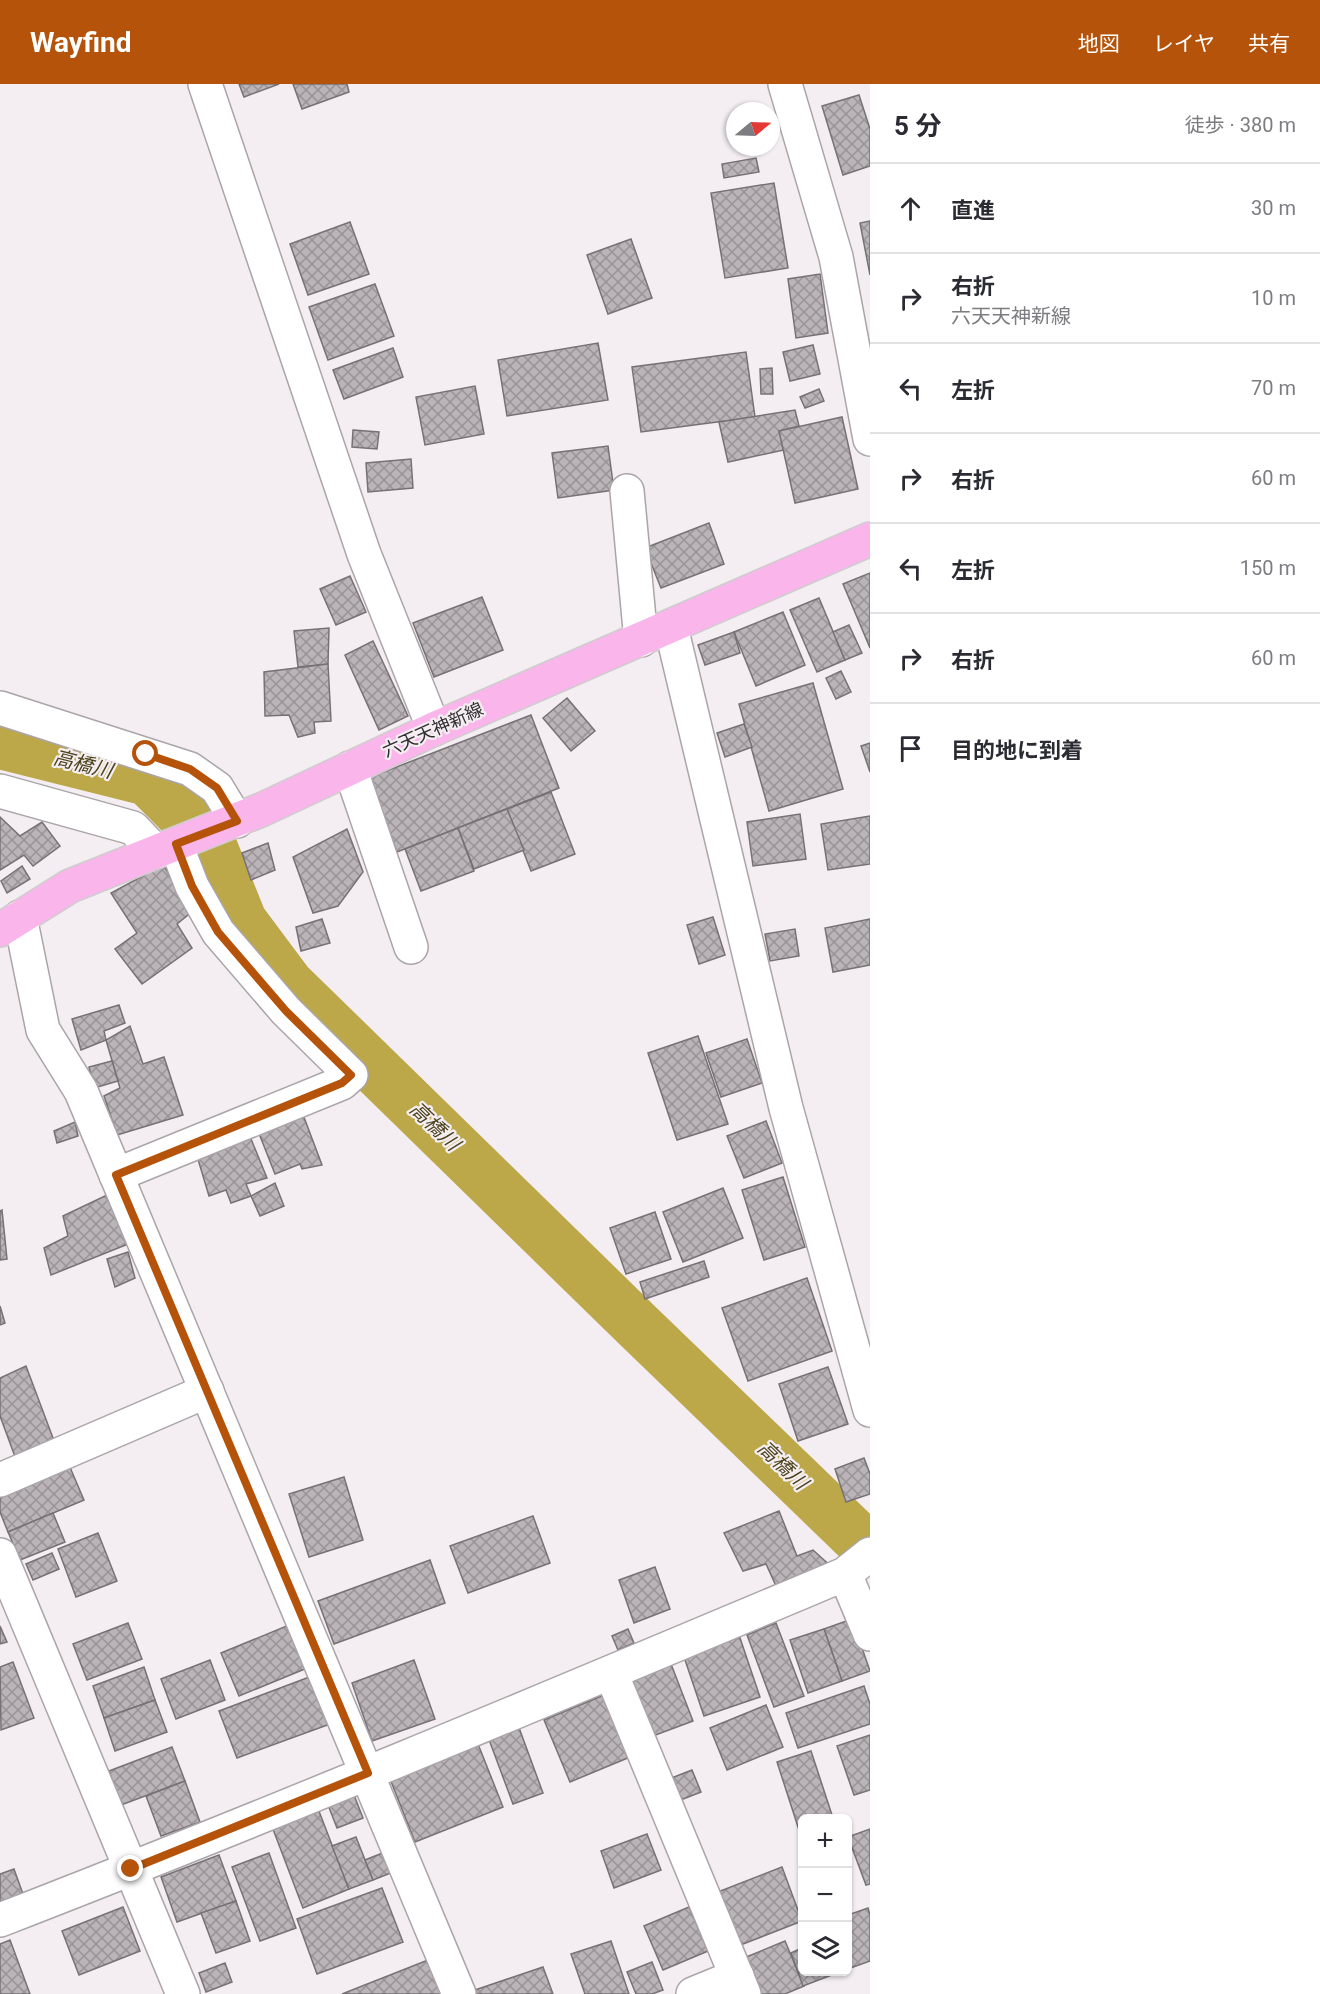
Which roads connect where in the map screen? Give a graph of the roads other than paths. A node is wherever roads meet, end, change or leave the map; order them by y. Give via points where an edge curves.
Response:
1 (205, 84) edge
2 (785, 84) edge
3 (870, 439) edge
4 (627, 491) dead end
5 (870, 539) edge
6 (671, 627) junction
7 (640, 640) junction
8 (0, 708) edge
9 (434, 729) junction
10 (350, 768) junction
11 (0, 791) edge
12 (230, 824) junction
13 (166, 848) junction
14 (10, 923) edge
15 (411, 947) dead end
16 (116, 1175) junction
17 (207, 1391) junction
18 (870, 1410) edge
19 (0, 1480) edge
20 (870, 1554) edge
21 (0, 1555) edge
22 (845, 1574) junction
23 (870, 1634) edge
24 (611, 1672) junction
25 (368, 1773) junction
26 (131, 1869) junction
27 (0, 1920) edge
28 (741, 1985) edge
29 (183, 1994) edge
30 (459, 1994) edge
31 (693, 1994) edge

1 - 9 street via 364,554
2 - 3 street via 836,257
4 - 7 street
5 - 6 main road, 六天天神新線
6 - 7 main road, 六天天神新線
6 - 18 street via 786,1108
7 - 9 main road, 六天天神新線
8 - 12 street via 190,769 217,788
9 - 10 main road, 六天天神新線
10 - 12 main road, 六天天神新線
10 - 15 street
11 - 13 street via 133,828
12 - 13 main road, 六天天神新線
13 - 14 main road, 六天天神新線 via 70,886
13 - 16 street via 218,932 286,1011 351,1075 342,1083
14 - 16 street via 43,1030 81,1091
16 - 17 street
17 - 19 street
17 - 25 street
20 - 22 street
21 - 26 street
22 - 23 street
22 - 24 street
24 - 25 street
24 - 28 street
25 - 26 street
25 - 30 street
26 - 27 street
26 - 29 street
28 - 31 street

